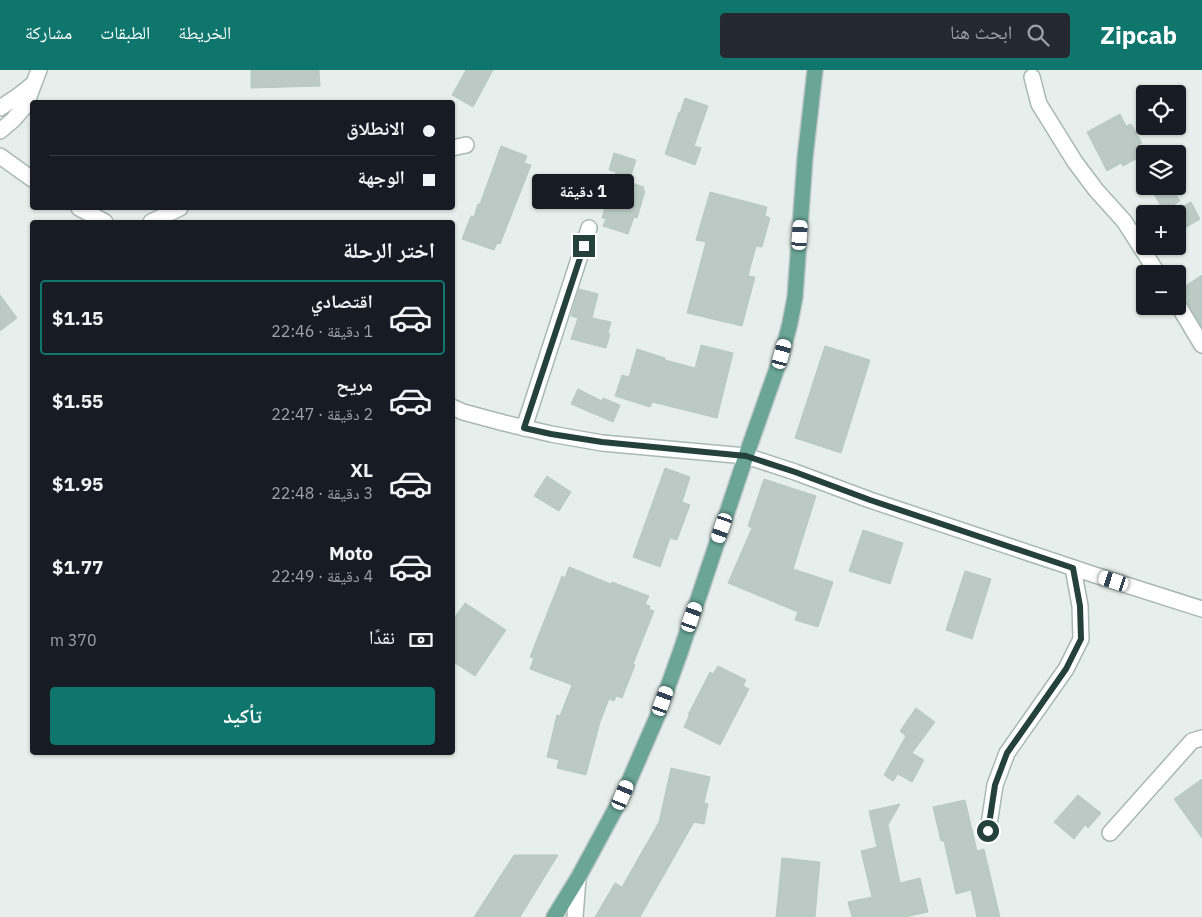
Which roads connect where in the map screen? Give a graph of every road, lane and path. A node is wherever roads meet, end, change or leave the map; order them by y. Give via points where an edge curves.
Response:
1 (815, 70) edge
2 (37, 76) edge
3 (1032, 77) dead end
4 (0, 108) edge
5 (0, 130) edge
6 (0, 156) edge
7 (30, 178) edge
8 (83, 210) edge
9 (176, 210) edge
10 (101, 220) edge
11 (155, 220) edge
12 (589, 228) dead end
13 (1152, 265) edge
14 (1184, 315) edge
15 (1202, 345) edge
16 (455, 408) edge
17 (524, 428) junction
18 (746, 456) junction
19 (1073, 568) junction
20 (1202, 609) edge
21 (1202, 738) edge
22 (988, 831) dead end
23 (1110, 833) dead end
24 (578, 878) junction
25 (554, 917) edge
26 (575, 917) edge

1 - 18 main road via 795,298 782,354
2 - 4 street via 18,96
2 - 5 street via 26,105
3 - 13 street via 1038,104 1075,162 1124,221
6 - 7 street
8 - 10 street
9 - 11 street
12 - 17 street
14 - 15 street
16 - 17 street
17 - 18 street via 602,442
18 - 19 street
18 - 24 main road via 657,717 623,795
19 - 20 street
19 - 22 street via 1080,606 1081,639 1066,669 1007,753 995,785
21 - 23 street via 1192,741
24 - 25 main road
24 - 26 street

